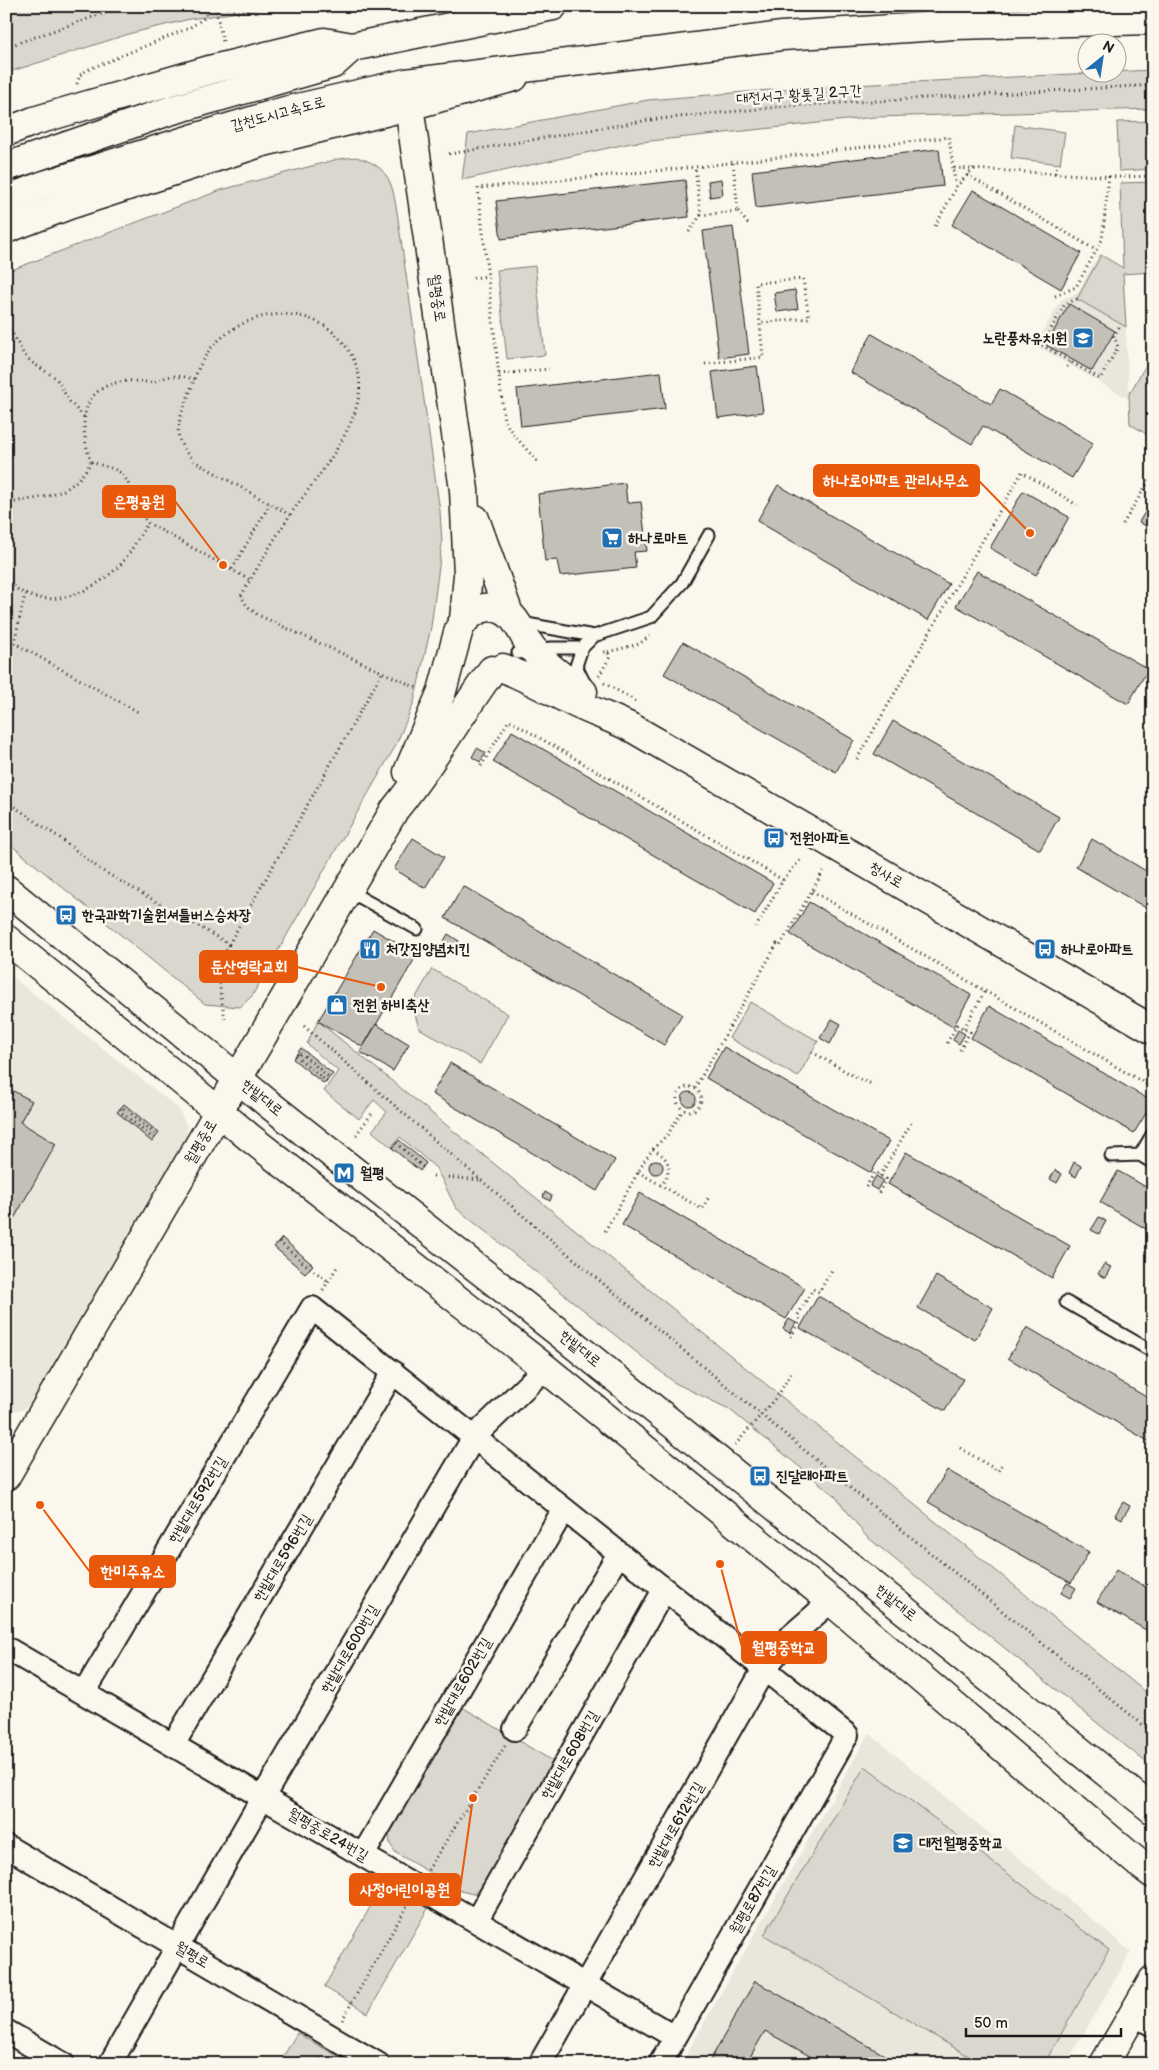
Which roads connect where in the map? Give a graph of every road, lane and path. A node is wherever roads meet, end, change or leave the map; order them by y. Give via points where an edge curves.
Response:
1 (12, 6) edge
2 (125, 6) edge
3 (210, 6) edge
4 (215, 6) edge
5 (224, 6) edge
6 (270, 6) edge
7 (553, 6) edge
8 (6, 8) edge
9 (1153, 20) edge
10 (223, 44) dead end
11 (6, 47) edge
12 (352, 47) junction
13 (558, 63) junction
14 (1153, 85) edge
15 (75, 88) dead end
16 (410, 106) junction
17 (6, 132) edge
18 (449, 154) dead end
19 (733, 162) junction
20 (1056, 164) dead end
21 (6, 167) edge
22 (695, 167) junction
23 (953, 168) junction
24 (974, 168) junction
25 (1055, 173) junction
26 (967, 175) junction
27 (1109, 176) junction
28 (1153, 176) edge
29 (956, 188) junction
30 (6, 200) edge
31 (738, 211) junction
32 (700, 215) junction
33 (748, 224) dead end
34 (935, 226) dead end
35 (6, 230) edge
36 (689, 232) dead end
37 (1096, 250) junction
38 (488, 276) junction
39 (473, 278) dead end
40 (1054, 296) dead end
41 (1077, 299) dead end
42 (6, 321) edge
43 (760, 323) junction
44 (1121, 324) dead end
45 (1071, 360) junction
46 (705, 364) dead end
47 (1067, 367) dead end
48 (549, 369) dead end
49 (499, 374) junction
50 (195, 379) junction
51 (84, 418) junction
52 (537, 461) dead end
53 (91, 462) junction
54 (1153, 474) edge
55 (464, 490) junction
56 (270, 504) junction
57 (1077, 505) dead end
58 (6, 507) edge
59 (290, 515) junction
60 (148, 523) junction
61 (1123, 524) dead end
62 (710, 535) dead end
63 (232, 570) junction
64 (6, 579) edge
65 (250, 580) junction
66 (25, 595) junction
67 (460, 630) junction
68 (653, 633) dead end
69 (594, 636) junction
70 (14, 643) junction
71 (513, 644) junction
72 (582, 648) junction
73 (602, 652) dead end
74 (608, 652) junction
75 (6, 656) edge
76 (383, 671) junction
77 (423, 691) dead end
78 (592, 698) junction
79 (628, 711) junction
80 (140, 714) dead end
81 (857, 759) dead end
82 (482, 766) dead end
83 (6, 801) edge
84 (395, 808) junction
85 (802, 858) dead end
86 (824, 870) dead end
87 (783, 880) junction
88 (6, 889) edge
89 (347, 890) junction
90 (812, 891) junction
91 (756, 926) dead end
92 (417, 929) dead end
93 (6, 939) edge
94 (229, 944) junction
95 (1153, 961) edge
96 (1153, 977) edge
97 (985, 991) junction
98 (225, 1019) dead end
99 (304, 1026) dead end
100 (964, 1028) junction
101 (1153, 1030) edge
102 (947, 1043) dead end
103 (960, 1050) dead end
104 (812, 1052) dead end
105 (330, 1078) dead end
106 (238, 1079) junction
107 (327, 1082) dead end
108 (872, 1084) dead end
109 (695, 1088) junction
110 (1153, 1088) edge
111 (682, 1110) junction
112 (218, 1112) junction
113 (373, 1112) dead end
114 (913, 1120) dead end
115 (1153, 1133) edge
116 (356, 1135) dead end
117 (156, 1138) joint
118 (396, 1143) dead end
119 (653, 1149) junction
120 (1140, 1155) junction
121 (1111, 1156) dead end
122 (1153, 1163) edge
123 (423, 1167) dead end
124 (638, 1172) junction
125 (433, 1176) dead end
126 (880, 1176) junction
127 (482, 1180) junction
128 (661, 1186) junction
129 (866, 1187) dead end
130 (878, 1194) dead end
131 (709, 1197) dead end
132 (605, 1230) dead end
133 (279, 1242) dead end
134 (336, 1267) dead end
135 (833, 1268) dead end
136 (328, 1281) junction
137 (1066, 1302) dead end
138 (312, 1308) junction
139 (791, 1337) dead end
140 (1153, 1352) edge
141 (545, 1368) junction
142 (393, 1372) junction
143 (791, 1373) dead end
144 (762, 1414) junction
145 (474, 1437) junction
146 (14, 1446) edge
147 (734, 1446) dead end
148 (960, 1448) dead end
149 (1003, 1462) dead end
150 (6, 1476) edge
151 (564, 1509) junction
152 (619, 1553) junction
153 (664, 1590) junction
154 (831, 1601) junction
155 (6, 1648) edge
156 (764, 1669) junction
157 (84, 1693) junction
158 (515, 1729) dead end
159 (1153, 1733) edge
160 (172, 1745) junction
161 (263, 1797) junction
162 (1153, 1810) edge
163 (6, 1846) edge
164 (363, 1855) junction
165 (1153, 1874) edge
166 (476, 1921) junction
167 (177, 1946) junction
168 (1153, 1980) edge
169 (585, 1984) junction
170 (1143, 2019) edge
171 (7, 2032) edge
172 (676, 2037) junction
173 (63, 2064) edge
174 (110, 2064) edge
175 (378, 2064) edge
176 (540, 2064) edge
177 (660, 2064) edge
178 (1104, 2064) edge

1 - 8 path
2 - 11 path
3 - 15 path via 203,19 189,28 87,70 80,75
4 - 10 path
5 - 6 path via 238,12
7 - 12 main road
9 - 13 main road via 955,25 782,36
12 - 17 main road via 324,42 213,69
12 - 21 main road via 333,64 169,111
13 - 16 main road
13 - 30 main road, 갑천도시고속도로 via 406,83 285,111 44,185
14 - 18 path, 대전서구 황톳길 2구간 via 788,106 649,120
16 - 35 main road via 260,144 69,205
16 - 55 main road, 월평중로
19 - 22 path
19 - 23 path via 949,137
19 - 31 path
20 - 25 path
22 - 32 path
22 - 38 path via 478,188
23 - 24 path
23 - 29 path
24 - 25 path
24 - 26 path
25 - 27 path
26 - 29 path
26 - 37 path
27 - 28 path
27 - 37 path via 1102,240
29 - 34 path
31 - 32 path
31 - 33 path
32 - 36 path
37 - 40 path via 1076,286
38 - 39 path
38 - 49 path
41 - 45 path via 1065,304 1042,345
42 - 51 path via 31,362 56,378 69,401
43 - 43 path via 809,318 803,279 756,283
43 - 46 path via 763,357
44 - 45 path via 1114,336 1118,347 1100,379
45 - 47 path
48 - 49 path
49 - 52 path via 504,420
50 - 51 path via 175,376 156,382 126,381 111,385 88,402
50 - 56 path via 179,422 178,436 183,450 194,461
50 - 59 path via 212,347 228,332 260,317 284,313 304,316 321,322 345,345 356,365 359,404 322,472
51 - 53 path via 83,434
53 - 58 path via 75,482 57,495 20,500
53 - 60 path via 122,474 128,483 131,501
54 - 61 path
55 - 67 main road via 468,574
55 - 71 main road
56 - 59 path
56 - 63 path
57 - 81 path via 1022,472
59 - 65 path
60 - 63 path
60 - 66 path via 121,564 86,592 60,598
62 - 69 lane via 682,583 651,617
63 - 65 path
64 - 66 path
65 - 76 path via 241,596 258,615
66 - 70 path
67 - 71 main road via 471,613 480,608 500,609
67 - 71 main road via 459,649 464,658 482,670
67 - 84 main road via 442,691
68 - 74 path via 639,644
69 - 71 lane
69 - 72 lane
70 - 75 path
70 - 80 path
71 - 72 lane
71 - 78 main road
71 - 79 main road via 520,674 575,703
71 - 84 main road via 464,710 421,777
72 - 78 lane via 576,666
73 - 74 path
74 - 79 path via 610,657 598,679
76 - 77 path
76 - 94 path
78 - 79 main road
79 - 101 main road, 청사로
82 - 87 path via 509,720
83 - 94 path via 101,870
84 - 89 main road, 월평중로
85 - 87 path
86 - 90 path
87 - 91 path
88 - 106 main road, 한밭대로
89 - 92 lane
89 - 106 main road, 월평중로
90 - 97 path
90 - 109 path via 780,946 777,944
93 - 112 main road
94 - 98 path via 218,981
95 - 96 path via 1146,973
97 - 100 path
97 - 110 path
99 - 127 path
100 - 102 path via 957,1025
100 - 103 path via 970,1032
104 - 108 path
105 - 107 path via 297,1053
106 - 112 main road, 월평중로
106 - 162 main road, 한밭대로 via 570,1341
109 - 111 path via 688,1086 678,1093 676,1099
109 - 111 path via 701,1099 700,1105 689,1112
111 - 119 path via 668,1134
112 - 141 main road
112 - 146 main road, 월평중로
113 - 116 path
114 - 126 path
115 - 120 lane
117 - 117 path via 122,1113 120,1108 126,1109
118 - 123 path
119 - 124 path
119 - 128 path via 665,1157 669,1166 668,1176
120 - 121 lane
120 - 122 lane
124 - 128 path
124 - 132 path
125 - 127 path
126 - 129 path via 875,1172
126 - 130 path via 886,1179
127 - 144 path
128 - 131 path via 702,1209
133 - 136 path
134 - 136 path
135 - 139 path via 819,1292 813,1289 798,1315 800,1321
136 - 138 path
137 - 140 lane
138 - 142 street
138 - 157 street, 한밭대로592번길
141 - 145 street, 한밭대로600번길
141 - 154 main road
142 - 145 street
142 - 160 street, 한밭대로596번길
143 - 144 path
144 - 147 path
144 - 159 path
145 - 151 street
145 - 161 street, 한밭대로600번길
146 - 150 main road, 월평중로
148 - 149 path via 998,1471
151 - 152 street
151 - 164 street, 한밭대로602번길
152 - 153 street
152 - 158 street
153 - 156 street
153 - 166 street, 한밭대로608번길
154 - 156 street, 한밭대로612번길 via 792,1635
154 - 165 main road
155 - 157 street, 월평중로24번길
156 - 169 street, 한밭대로612번길
156 - 172 street, 월평로87번길 via 847,1736
157 - 160 street, 월평중로24번길
160 - 161 street, 월평중로24번길
161 - 164 street, 월평중로24번길
161 - 167 street, 한밭대로600번길
163 - 167 street, 월평로
164 - 166 street, 월평중로24번길
166 - 169 street, 월평중로24번길
167 - 174 street, 한밭대로600번길
167 - 175 street, 월평로
168 - 170 main road
169 - 172 street, 월평중로24번길
169 - 176 street, 한밭대로612번길
170 - 178 main road
171 - 173 street
172 - 177 street, 월평로87번길

